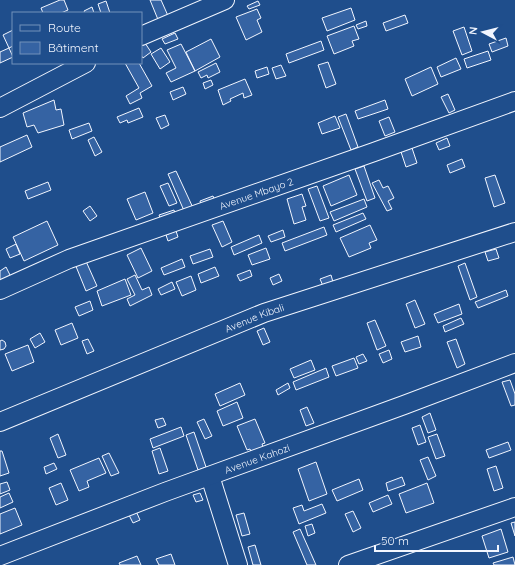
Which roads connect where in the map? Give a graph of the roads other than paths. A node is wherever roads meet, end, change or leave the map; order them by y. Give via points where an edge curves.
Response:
1 (225, 0) edge
2 (142, 36) edge
3 (84, 64) edge
4 (515, 101) edge
5 (0, 108) edge
6 (515, 232) edge
7 (0, 290) edge
8 (515, 363) edge
9 (0, 422) edge
10 (210, 476) junction
11 (515, 506) edge
12 (0, 556) edge
13 (238, 565) edge
14 (348, 565) edge

1 - 2 street
3 - 5 street
4 - 7 street, Avenue Mbayo 2 via 69,259
6 - 9 street, Avenue Kibali via 264,313
8 - 10 street, Avenue Kahozi
10 - 12 street, Avenue Kahozi
10 - 13 street
11 - 14 street

